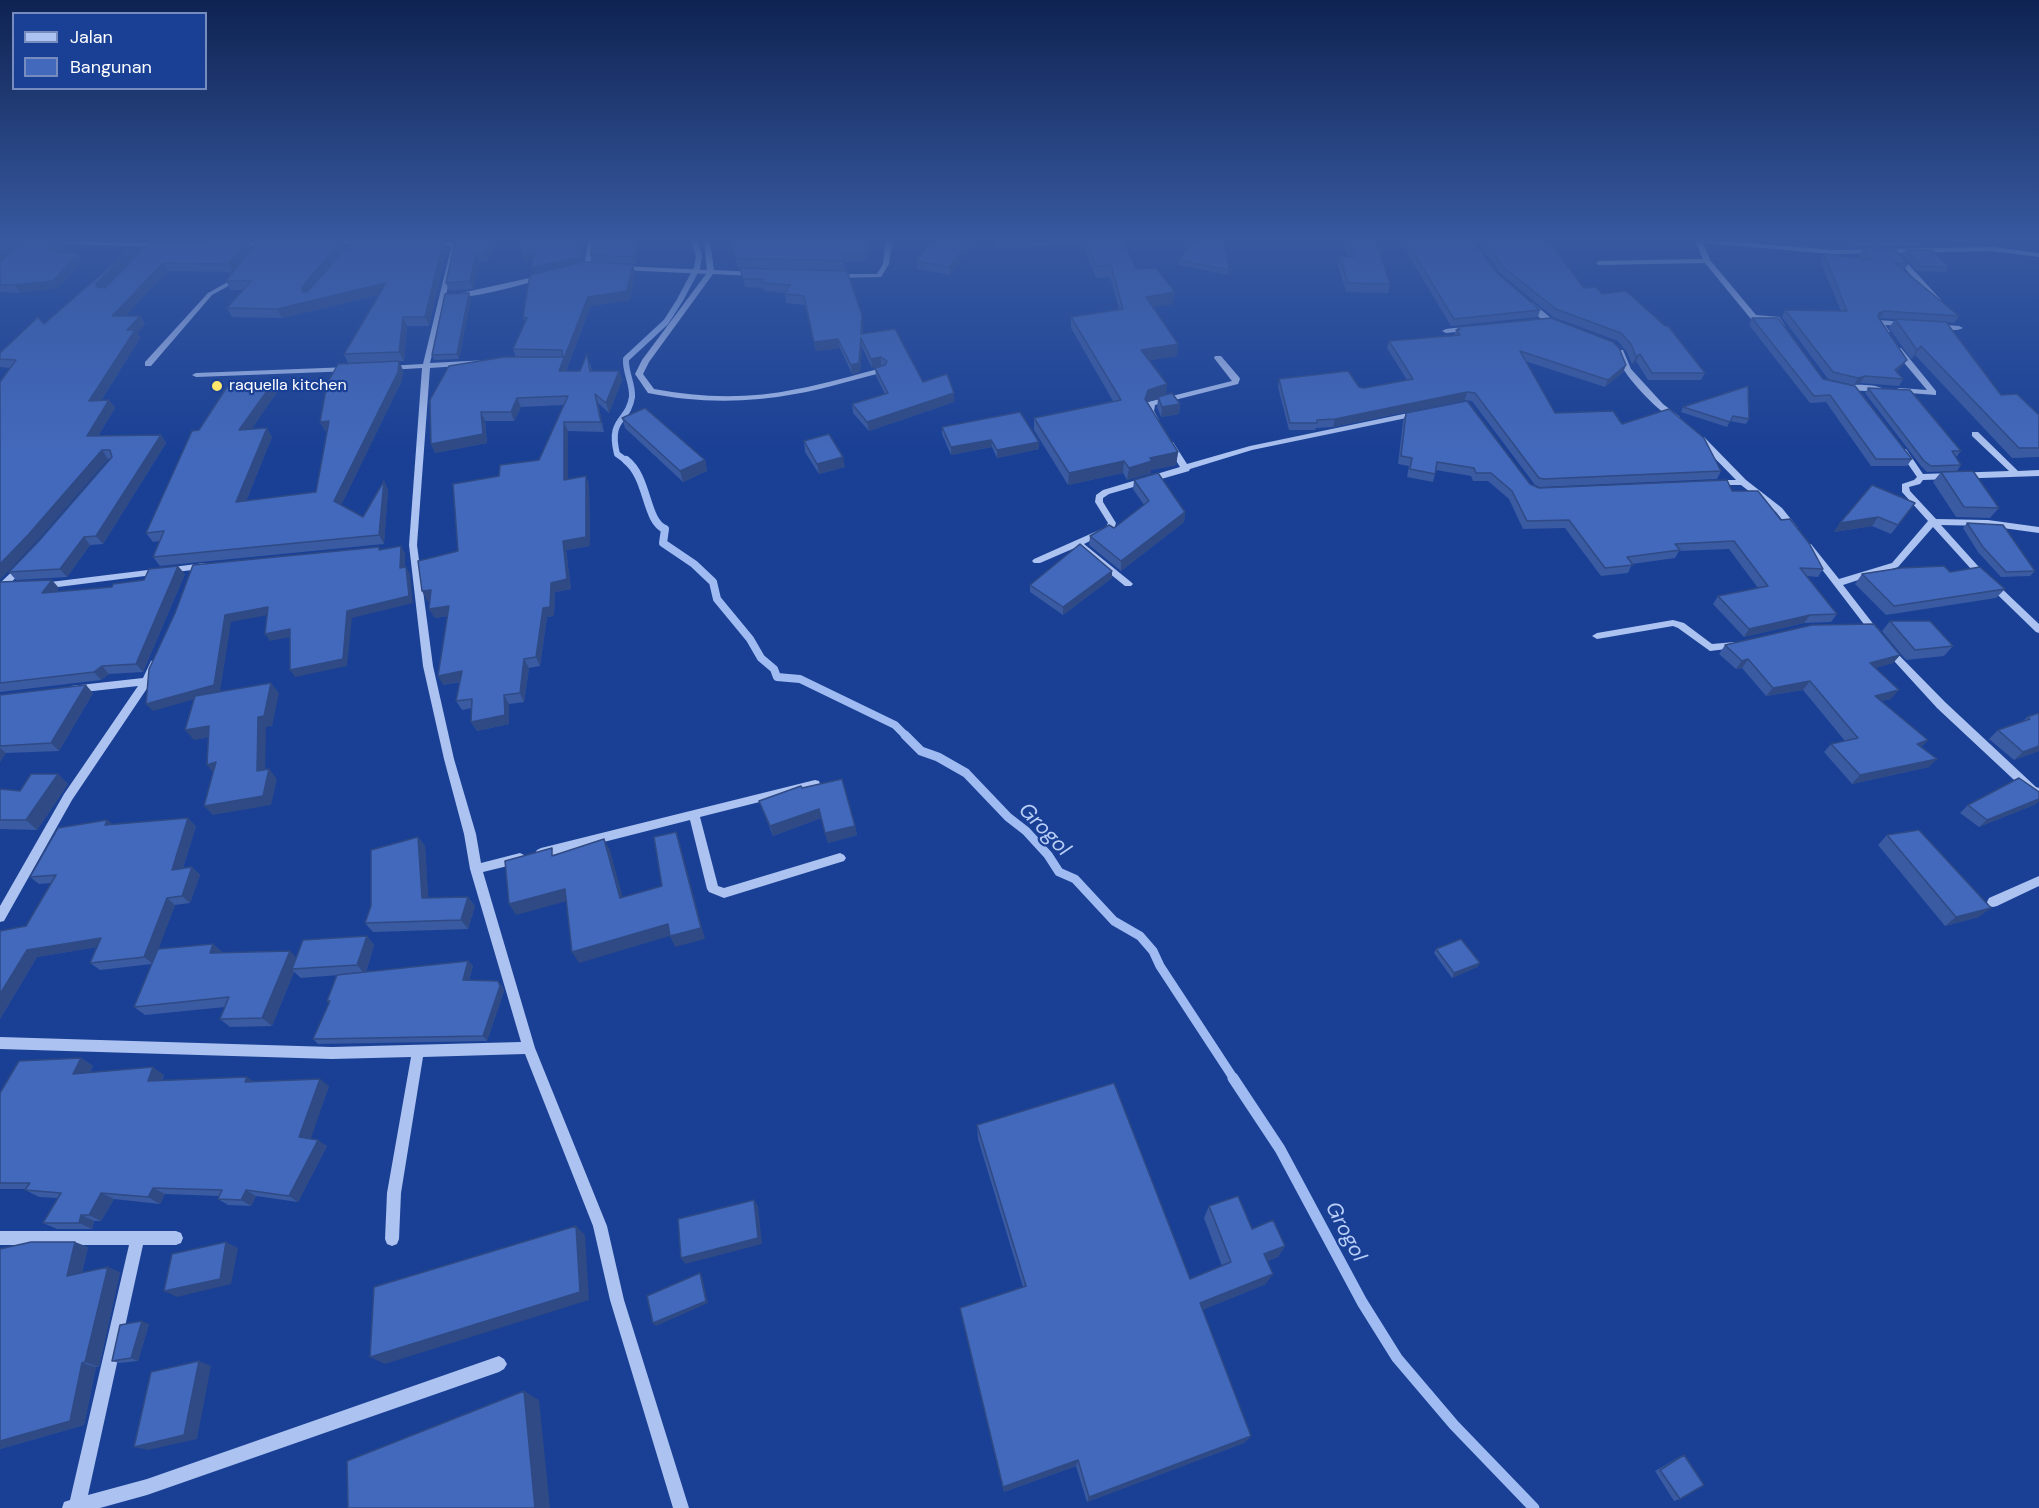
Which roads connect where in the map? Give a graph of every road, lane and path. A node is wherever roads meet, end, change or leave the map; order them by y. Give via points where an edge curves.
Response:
1 (195, 311) edge
2 (440, 311) edge
3 (683, 311) edge
4 (1537, 311) edge
5 (1749, 311) edge
6 (1539, 321) edge
7 (1548, 321) junction
8 (1915, 324) edge
9 (1926, 325) edge
10 (1478, 327) edge
11 (1568, 328) edge
12 (1959, 328) dead end
13 (1446, 331) dead end
14 (1788, 336) edge
15 (1614, 345) edge
16 (1218, 358) dead end
17 (493, 362) edge
18 (148, 364) dead end
19 (426, 366) junction
20 (380, 368) edge
21 (357, 369) edge
22 (882, 370) edge
23 (196, 375) dead end
24 (1835, 385) edge
25 (1855, 389) junction
26 (1862, 399) edge
27 (1431, 411) edge
28 (1683, 424) edge
29 (1691, 430) edge
30 (1162, 431) edge
31 (1975, 434) dead end
32 (1168, 440) edge
33 (1897, 442) edge
34 (1186, 469) junction
35 (2039, 473) edge
36 (2016, 474) junction
37 (1920, 477) junction
38 (1743, 482) junction
39 (1708, 484) edge
40 (1932, 522) junction
41 (2039, 530) edge
42 (1078, 543) junction
43 (28, 561) edge
44 (1037, 561) dead end
45 (216, 565) edge
46 (1838, 583) junction
47 (1128, 584) dead end
48 (5, 585) edge
49 (32, 586) edge
50 (2039, 630) edge
51 (1597, 636) dead end
52 (1747, 643) edge
53 (160, 650) edge
54 (146, 681) junction
55 (68, 690) edge
56 (815, 784) edge
57 (2039, 792) edge
58 (694, 815) junction
59 (840, 858) dead end
60 (476, 869) junction
61 (2039, 881) edge
62 (1993, 902) dead end
63 (0, 917) edge
64 (0, 1042) edge
65 (529, 1048) junction
66 (418, 1051) junction
67 (0, 1238) edge
68 (138, 1238) junction
69 (176, 1238) dead end
70 (392, 1239) dead end
71 (499, 1364) dead end
72 (74, 1507) edge
73 (681, 1508) edge

1 - 18 street
2 - 19 street
3 - 22 street via 639,375 651,391 718,398 784,394
4 - 7 street
5 - 14 street via 1754,317 1776,319
6 - 7 street
7 - 11 street
8 - 25 street via 1880,322 1903,358 1933,393
9 - 12 street
10 - 13 street
15 - 28 street via 1628,370 1660,406
16 - 30 street via 1236,381 1151,404 1150,411
17 - 19 street
19 - 20 street
19 - 60 street via 407,546 428,666
21 - 23 street
24 - 25 street
25 - 26 street
27 - 34 street via 1250,448
29 - 38 street
31 - 36 street
32 - 34 street
33 - 37 street
34 - 42 street via 1106,492 1099,502 1113,526
35 - 36 street
36 - 37 street
37 - 40 street via 1905,489
38 - 39 street
38 - 46 street via 1779,510
40 - 41 street via 1988,523
40 - 46 street via 1895,565
40 - 50 street
42 - 44 street
42 - 47 street
43 - 48 street
45 - 49 street via 192,572
46 - 57 street via 1866,627 1941,705 2032,790
51 - 52 street via 1673,623 1713,649
53 - 54 street
54 - 55 street
54 - 63 street via 68,797
56 - 58 street
58 - 59 street via 710,880 714,889 724,893
58 - 60 street
60 - 65 street
61 - 62 street
64 - 66 street via 332,1053
65 - 66 street
65 - 73 street via 600,1226 617,1300
66 - 70 street via 394,1193
67 - 68 street
68 - 69 street
68 - 72 street
71 - 72 street via 147,1487

